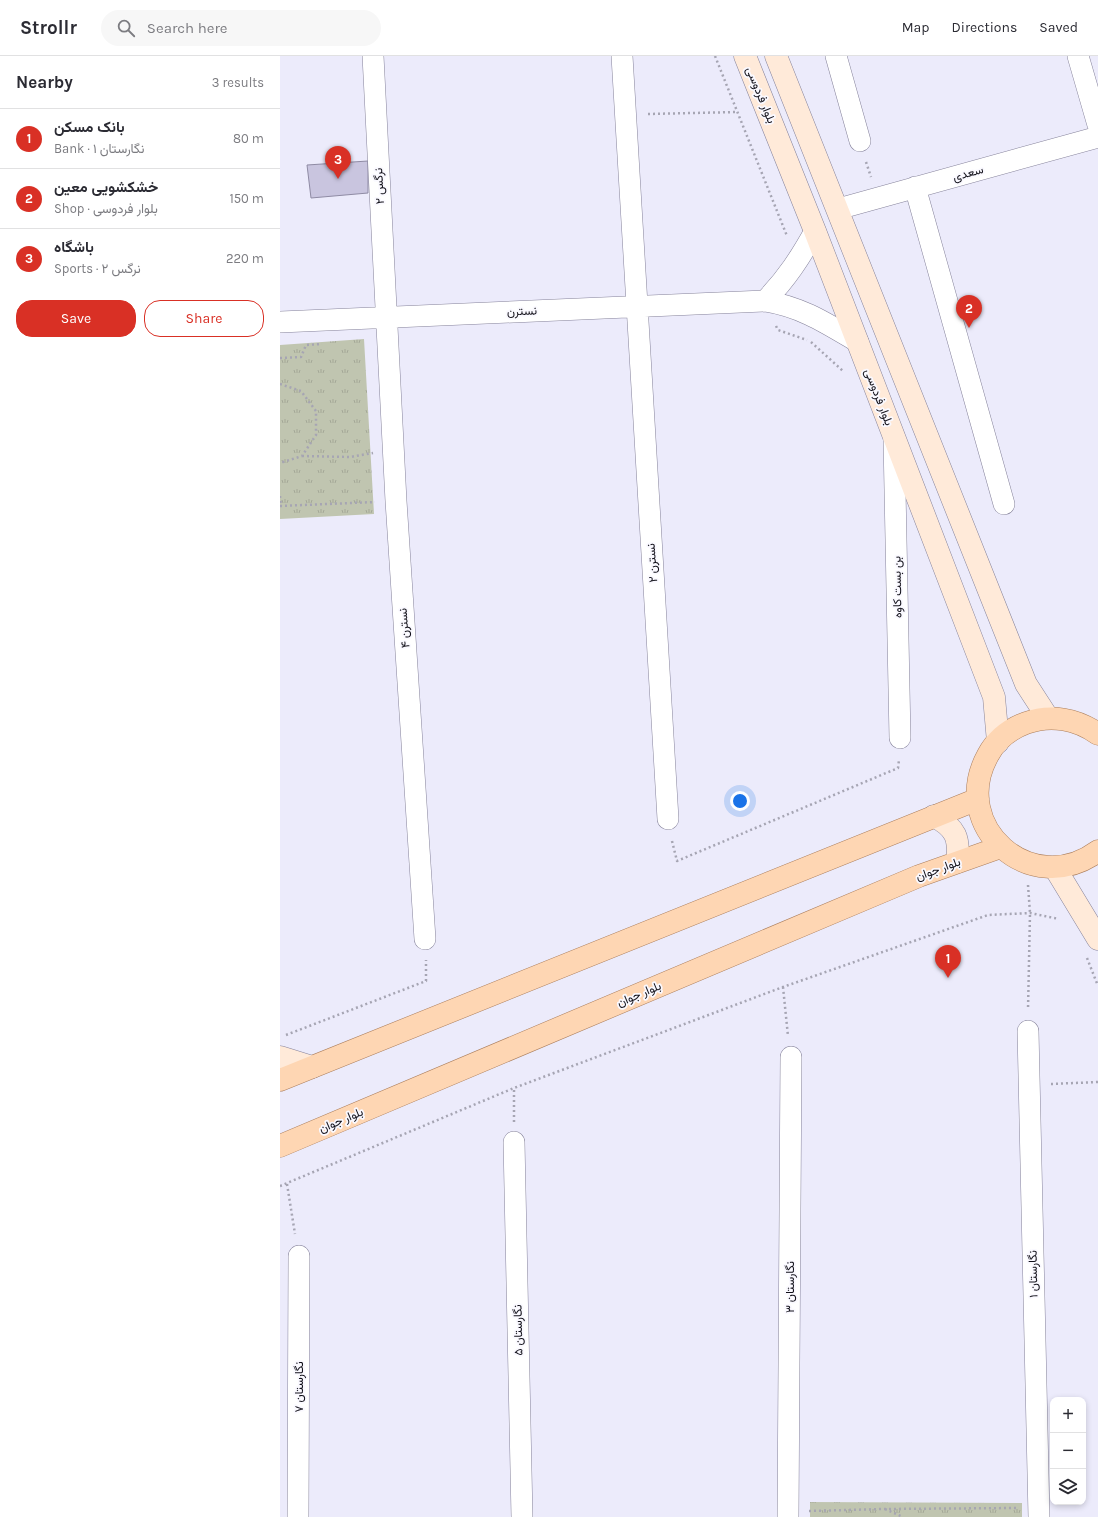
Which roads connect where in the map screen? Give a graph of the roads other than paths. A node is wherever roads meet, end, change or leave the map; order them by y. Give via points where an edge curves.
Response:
1 (372, 56) edge
2 (622, 56) edge
3 (745, 56) edge
4 (776, 56) edge
5 (836, 56) edge
6 (1078, 56) edge
7 (1098, 125) edge
8 (1098, 137) edge
9 (860, 141) road end
10 (915, 187) junction
11 (838, 209) junction
12 (815, 231) junction
13 (765, 301) junction
14 (637, 307) junction
15 (385, 317) junction
16 (280, 322) edge
17 (858, 342) junction
18 (894, 435) junction
19 (1004, 504) dead end
20 (1048, 718) junction
21 (1098, 734) edge
22 (900, 738) road end
23 (998, 742) junction
24 (978, 799) junction
25 (934, 816) junction
26 (668, 819) road end
27 (1001, 847) junction
28 (1098, 851) edge
29 (957, 862) junction
30 (1055, 868) junction
31 (425, 939) road end
32 (1098, 939) edge
33 (1028, 1031) road end
34 (280, 1057) edge
35 (791, 1057) road end
36 (312, 1068) junction
37 (280, 1080) edge
38 (514, 1142) road end
39 (280, 1146) edge
40 (299, 1256) road end
41 (1039, 1512) edge
42 (788, 1514) edge
43 (298, 1517) edge
44 (522, 1517) edge

1 - 15 street, نرگس ۲
2 - 14 street, نسترن ۲
3 - 12 main road, بلوار فردوسی
4 - 11 main road
5 - 9 street
6 - 7 street
8 - 10 street, سعدی
10 - 11 street, سعدی
10 - 19 street
11 - 20 main road via 1026,684
12 - 13 street via 798,262
12 - 17 main road, بلوار فردوسی
13 - 14 street, نسترن
13 - 17 street, نسترن via 809,313
14 - 15 street, نسترن
14 - 26 street, نسترن ۲
15 - 16 street, نسترن
15 - 31 street, نسترن ۴
17 - 18 main road, بلوار فردوسی
18 - 22 street, بن بست کاوه
18 - 23 main road, بلوار فردوسی via 994,697
20 - 21 main road via 1077,722
20 - 23 main road via 1021,725 1008,732
23 - 24 main road via 984,762 979,780
24 - 25 main road
24 - 27 main road via 985,825
25 - 29 main road via 947,823 955,834 959,848
25 - 36 main road
27 - 29 main road, بلوار جوان
27 - 30 main road via 1026,863
28 - 30 main road via 1080,862
29 - 39 main road, بلوار جوان
30 - 32 main road
33 - 41 street, نگارستان ۱
34 - 36 main road
35 - 42 street, نگارستان ۳
36 - 37 main road
38 - 44 street, نگارستان ۵
40 - 43 street, نگارستان ۷

